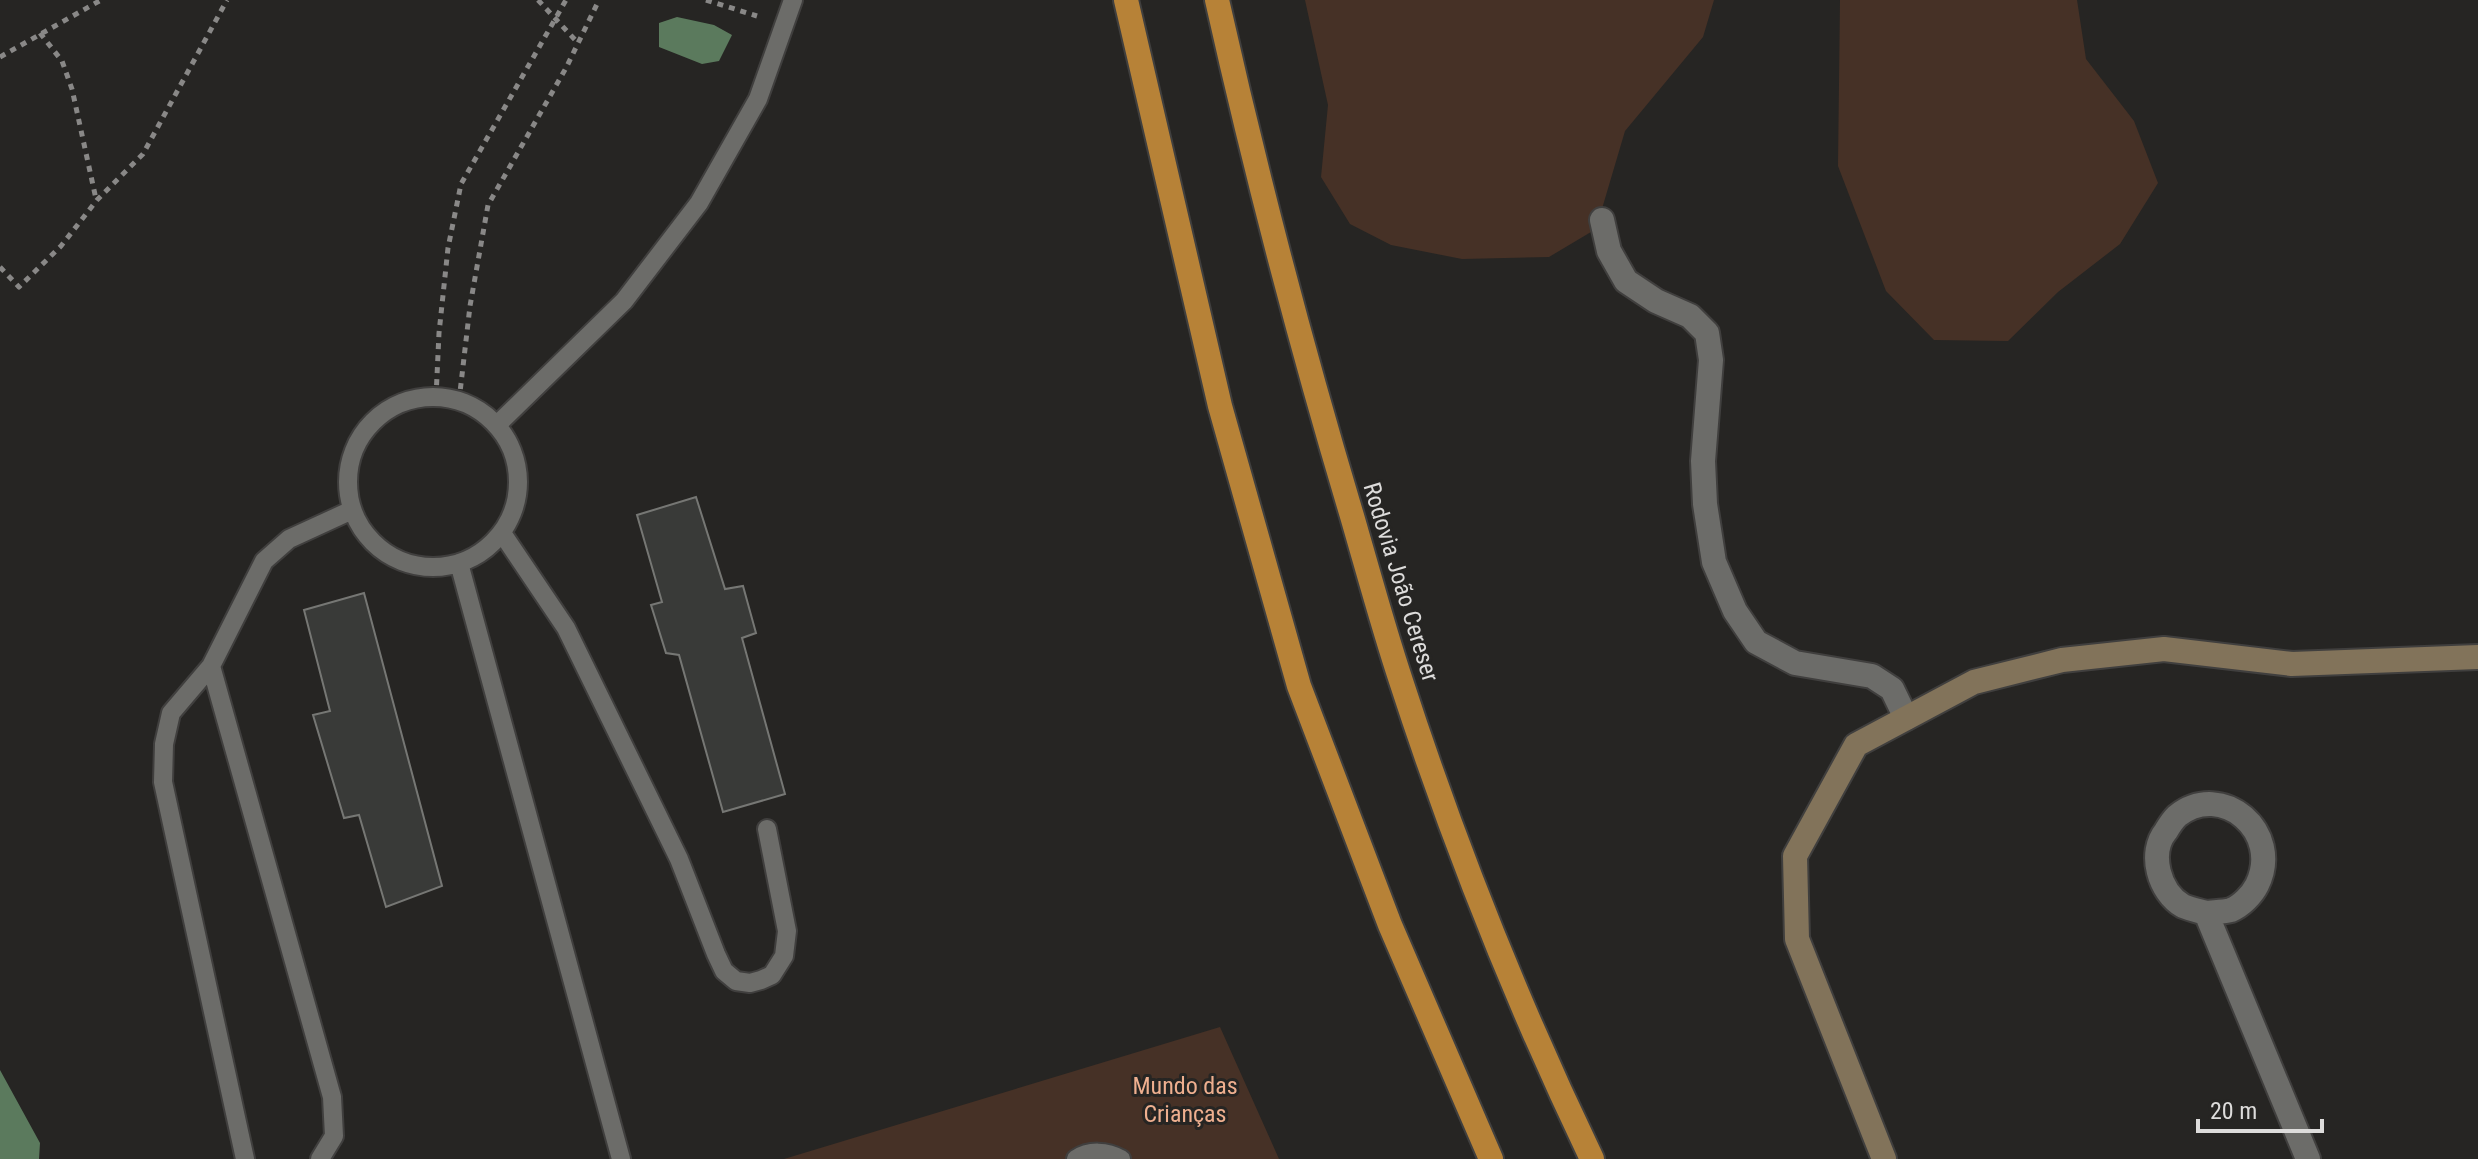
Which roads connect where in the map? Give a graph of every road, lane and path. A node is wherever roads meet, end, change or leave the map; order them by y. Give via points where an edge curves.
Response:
1 (101, 0) edge
2 (227, 0) edge
3 (538, 0) edge
4 (566, 0) edge
5 (599, 0) edge
6 (706, 0) edge
7 (793, 0) edge
8 (1126, 0) edge
9 (1217, 0) edge
10 (556, 17) junction
11 (785, 25) junction
12 (40, 33) junction
13 (578, 43) junction
14 (0, 57) edge
15 (97, 200) junction
16 (1602, 220) dead end
17 (0, 267) edge
18 (436, 397) junction
19 (459, 401) junction
20 (497, 425) junction
21 (352, 510) junction
22 (502, 533) junction
23 (459, 563) junction
24 (2478, 657) edge
25 (211, 666) junction
26 (1906, 718) junction
27 (767, 829) dead end
28 (2206, 913) junction
29 (245, 1159) edge
30 (320, 1159) edge
31 (621, 1159) edge
32 (1076, 1159) edge
33 (1121, 1159) edge
34 (1491, 1159) edge
35 (1592, 1159) edge
36 (1884, 1159) edge
37 (2308, 1159) edge

1 - 12 path
2 - 15 path via 143,154
3 - 10 path
4 - 10 path
5 - 13 path
6 - 11 path
7 - 11 lane
8 - 34 highway via 1220,406 1299,686 1390,925
9 - 35 highway, Rodovia João Cereser via 1314,389 1401,681 1475,889
10 - 13 path
10 - 18 path via 461,184 448,248
11 - 20 lane via 758,99 699,203 624,301
12 - 14 path
12 - 15 path via 62,61 72,89
13 - 19 path via 488,205
15 - 17 path via 19,287
16 - 26 street via 1609,251 1626,281 1690,316 1707,333 1711,360 1705,504 1714,562 1735,611 1756,642 1795,663 1882,682 1892,689
18 - 19 lane
18 - 21 lane via 417,397 390,408 367,427 352,452 347,481
19 - 20 lane
20 - 22 lane via 512,451 518,479 514,509
21 - 23 lane via 364,534 407,564 433,568
21 - 25 lane via 289,539 264,561
22 - 23 lane
22 - 27 lane via 566,628 679,859 724,971 736,981 750,983 772,975 784,956 787,931
23 - 31 lane
24 - 26 street via 2292,664 2164,649 2062,660 1974,682
25 - 29 lane via 171,713 163,782
25 - 30 lane via 332,1097 334,1136
26 - 36 street via 1856,745 1795,856 1797,939
28 - 28 street via 2232,910 2252,894 2264,870 2263,844 2250,821 2228,807 2202,805 2178,815 2162,836 2156,861 2164,886 2182,905
28 - 37 street
32 - 33 lane via 1100,1152

